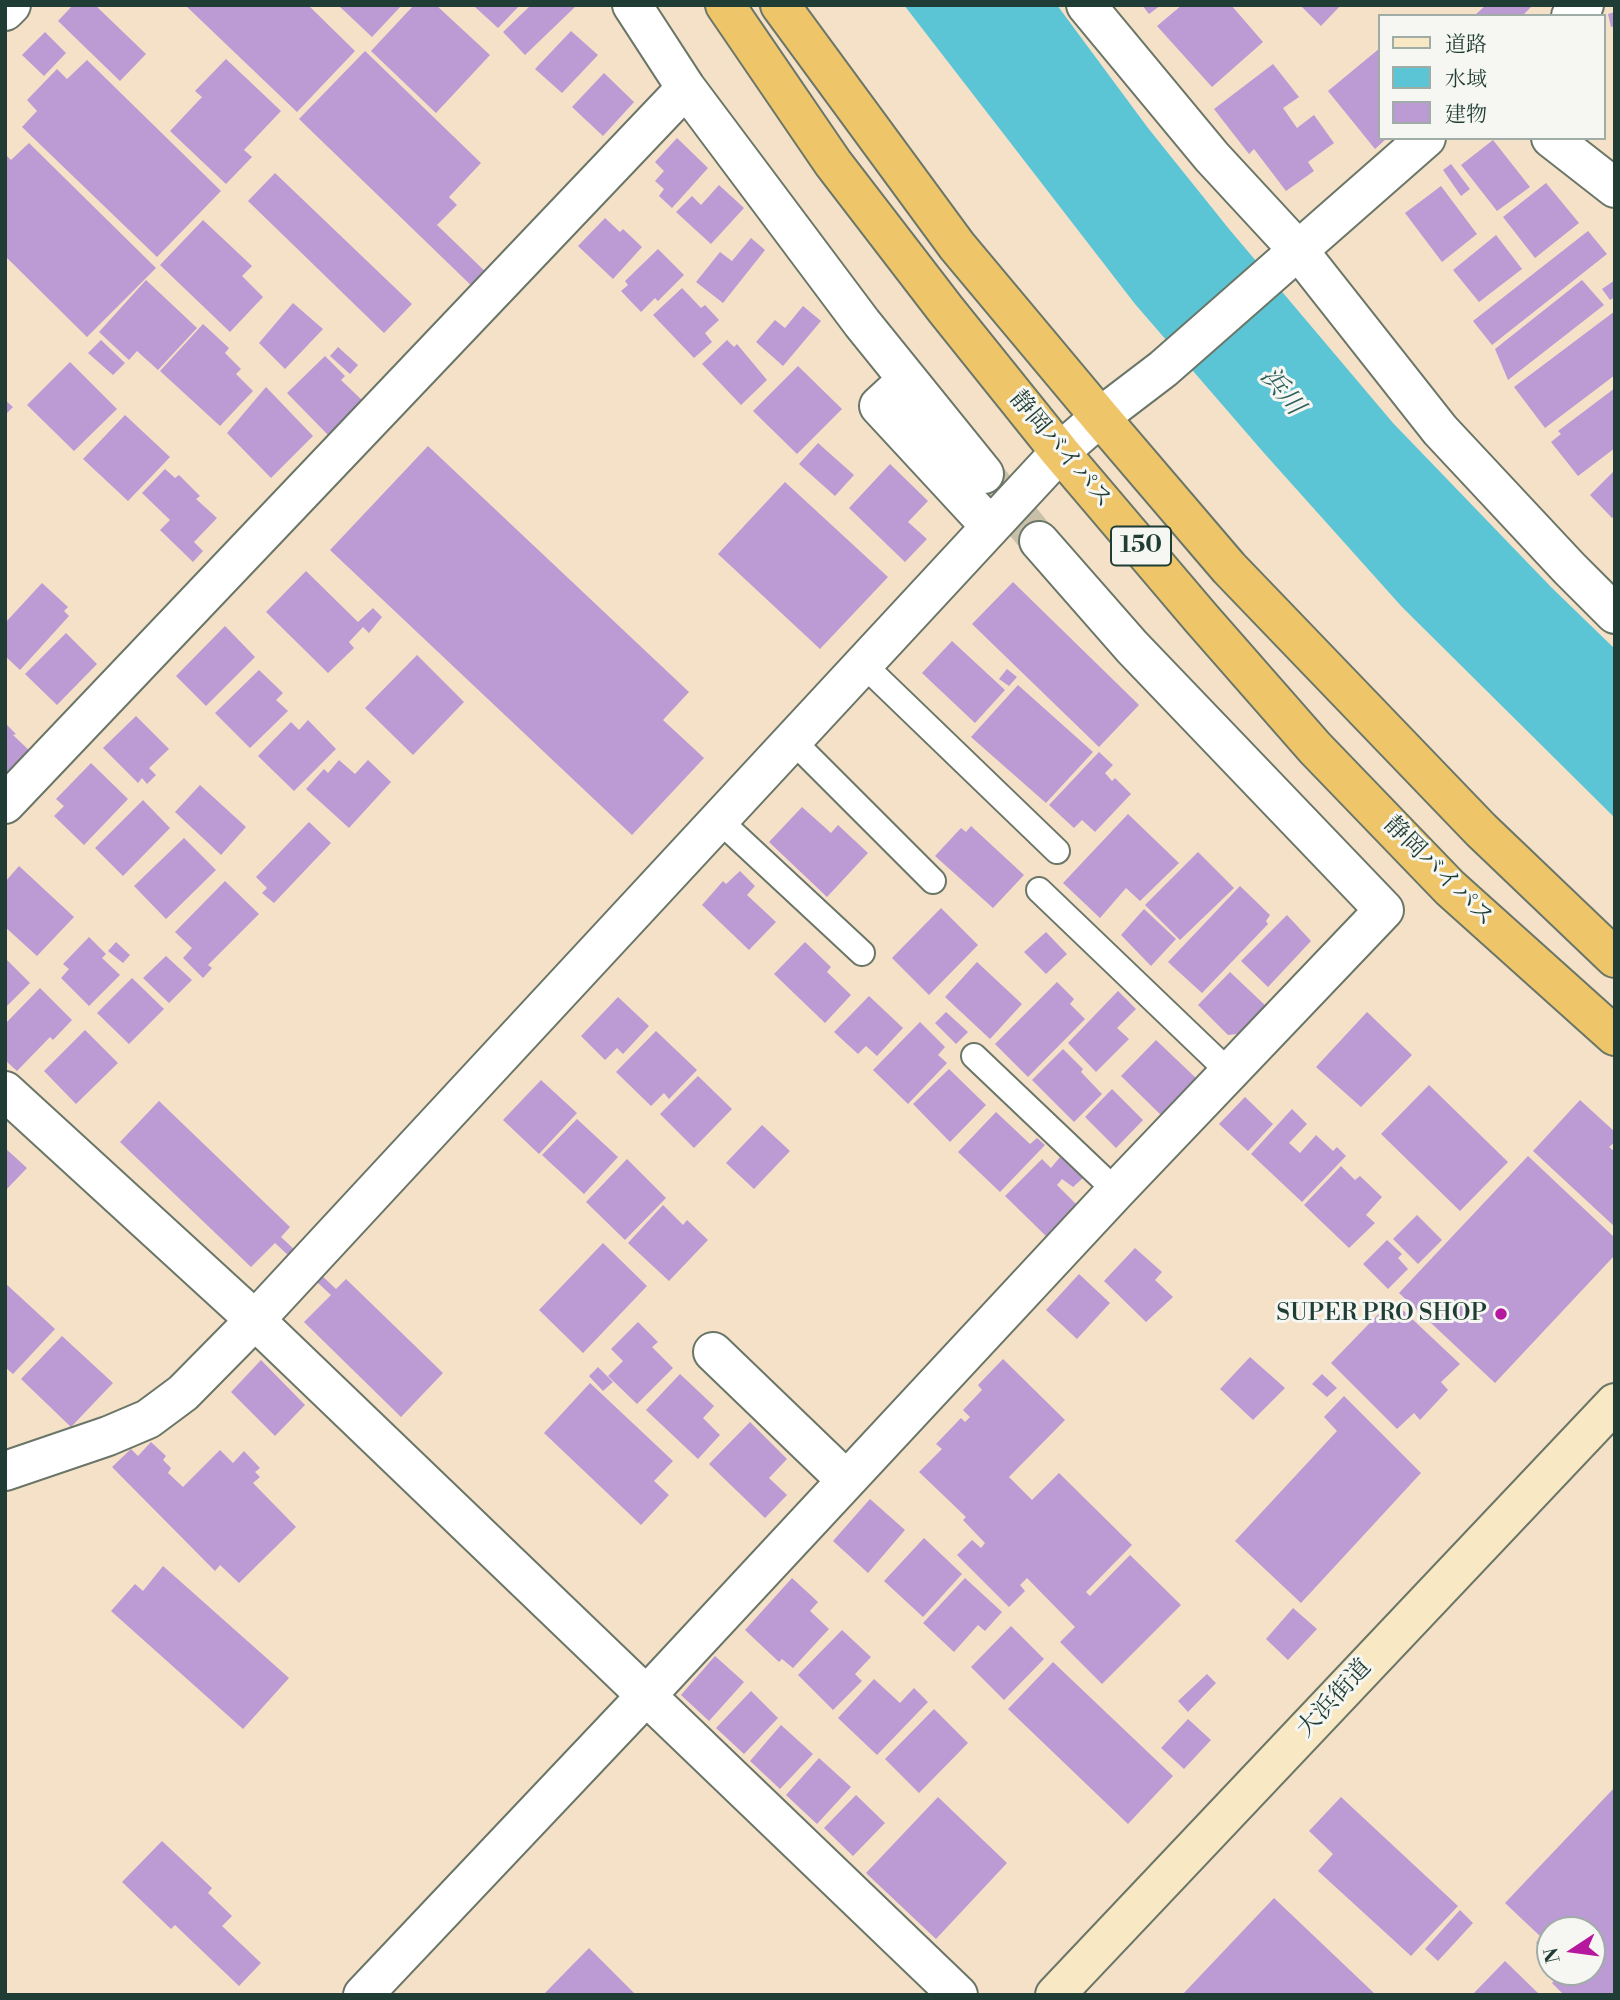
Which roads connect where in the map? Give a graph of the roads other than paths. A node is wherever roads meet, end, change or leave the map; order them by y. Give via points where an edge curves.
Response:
1 (11, 5) edge
2 (632, 5) edge
3 (725, 5) edge
4 (780, 5) edge
5 (1086, 5) edge
6 (5, 11) edge
7 (686, 88) junction
8 (1424, 140) edge
9 (1554, 140) edge
10 (1615, 188) edge
11 (1298, 250) junction
12 (907, 380) junction
13 (1100, 417) junction
14 (1060, 452) junction
15 (984, 474) tunnel mouth
16 (990, 526) junction
17 (1039, 541) tunnel mouth
18 (1615, 614) edge
19 (863, 664) junction
20 (793, 741) junction
21 (5, 804) edge
22 (720, 821) junction
23 (1058, 851) dead end
24 (933, 881) dead end
25 (1039, 890) dead end
26 (862, 953) dead end
27 (1615, 958) edge
28 (1615, 1036) edge
29 (974, 1056) dead end
30 (1229, 1072) junction
31 (5, 1091) edge
32 (1116, 1191) junction
33 (256, 1321) junction
34 (713, 1352) dead end
35 (1615, 1403) edge
36 (5, 1471) edge
37 (846, 1480) junction
38 (645, 1697) junction
39 (363, 1995) edge
40 (958, 1995) edge
41 (1055, 1995) edge

1 - 6 street
2 - 7 street
3 - 14 highway, 静岡バイパス / 150 via 833,163
4 - 13 highway, 150 via 957,246
5 - 11 street via 1212,158
7 - 12 street
7 - 21 street
8 - 11 street
9 - 10 street
11 - 13 street via 1163,369
11 - 18 street via 1440,429
12 - 15 street
12 - 16 street via 879,406
13 - 14 street
13 - 27 highway, 150 via 1229,568 1481,830
14 - 16 street
14 - 28 highway, 静岡バイパス / 150 via 1315,748 1450,888
16 - 19 street
17 - 30 street via 1132,647 1384,910
19 - 20 street
19 - 23 lane
20 - 22 street
20 - 24 lane
22 - 26 lane
22 - 33 street
25 - 30 lane
29 - 32 lane
30 - 32 street
31 - 33 street
32 - 37 street
33 - 36 street via 183,1393 148,1419
33 - 38 street
34 - 37 street
35 - 41 street, 大浜街道
37 - 38 street
38 - 39 street
38 - 40 street

